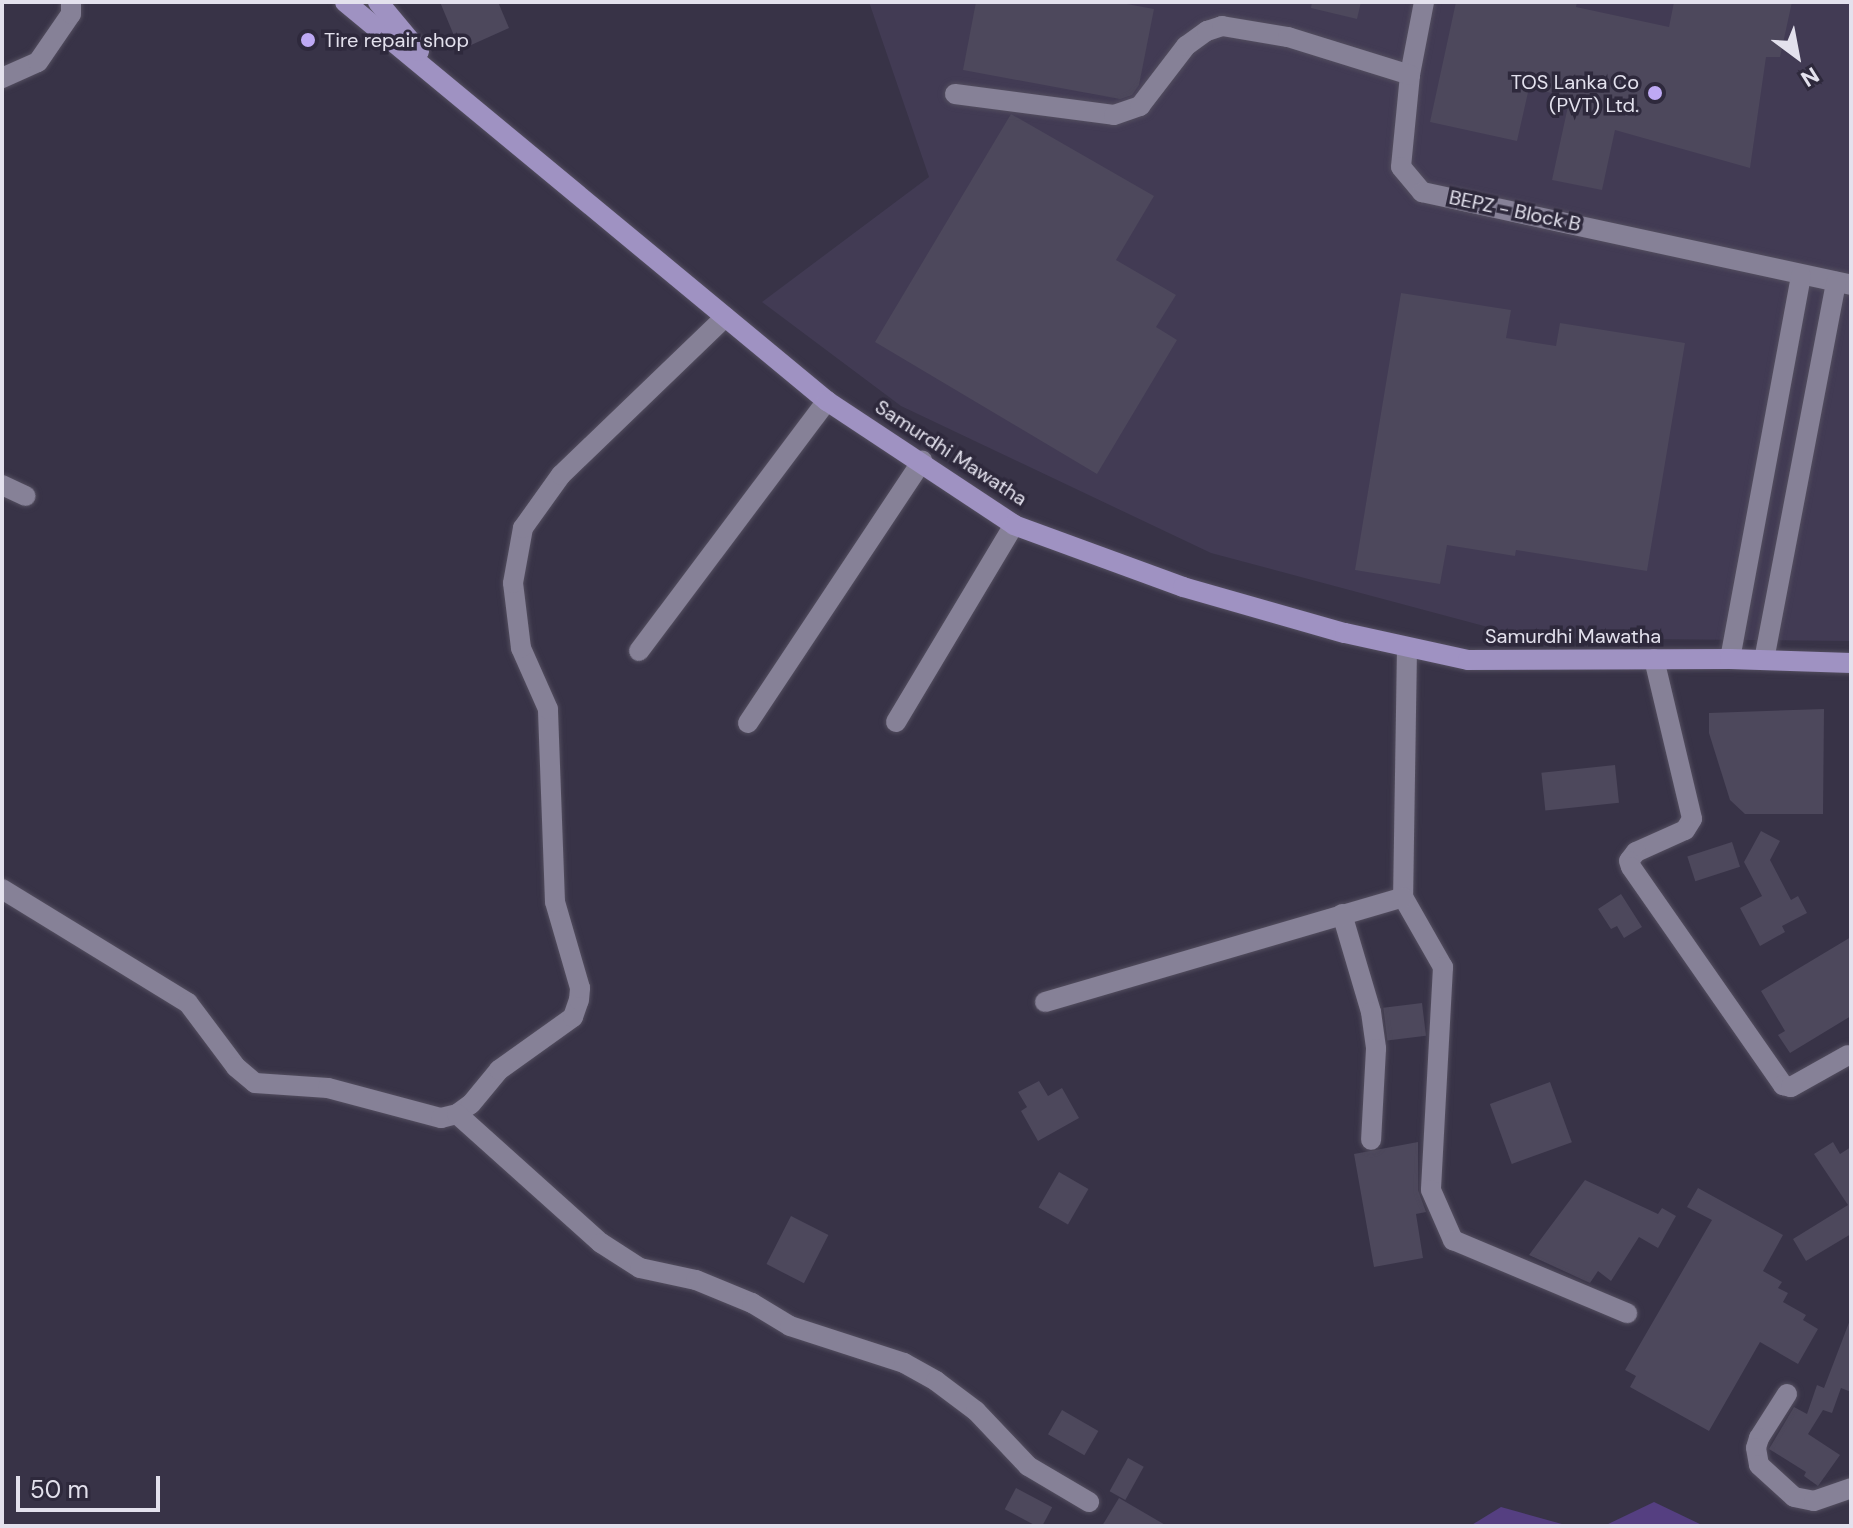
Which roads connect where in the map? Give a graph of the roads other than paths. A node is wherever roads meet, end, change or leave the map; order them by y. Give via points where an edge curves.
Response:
1 (71, 2) edge
2 (345, 2) edge
3 (378, 2) edge
4 (1424, 2) edge
5 (1410, 75) junction
6 (2, 78) edge
7 (454, 92) junction
8 (955, 94) dead end
9 (1801, 276) junction
10 (1844, 283) edge
11 (725, 317) junction
12 (827, 401) junction
13 (922, 461) junction
14 (2, 485) edge
15 (26, 496) dead end
16 (1014, 525) junction
17 (1407, 648) junction
18 (639, 651) dead end
19 (1654, 659) junction
20 (1730, 659) junction
21 (1764, 660) junction
22 (1851, 663) edge
23 (896, 722) dead end
24 (748, 723) dead end
25 (2, 889) edge
26 (1403, 897) junction
27 (1342, 914) junction
28 (1045, 1002) dead end
29 (1848, 1055) dead end
30 (457, 1114) junction
31 (1371, 1140) dead end
32 (1627, 1313) dead end
33 (1787, 1394) dead end
34 (1851, 1488) edge
35 (1089, 1502) dead end

1 - 6 street via 71,14 38,62
2 - 7 main road, Samurdhi Mawatha
3 - 7 main road
4 - 5 street, BEPZ - Block B
5 - 8 street via 1288,37 1222,26 1186,46 1140,106 1114,115
5 - 9 street, BEPZ - Block B via 1401,167 1422,192
7 - 11 main road, Samurdhi Mawatha
9 - 10 street, BEPZ - Block B
9 - 20 street
10 - 21 street, BEPZ - Block B
11 - 12 main road, Samurdhi Mawatha
11 - 30 street via 561,475 523,528 513,583 521,648 548,709 555,902 579,1000 573,1017 499,1070
12 - 13 main road, Samurdhi Mawatha
12 - 18 street
13 - 16 main road, Samurdhi Mawatha
13 - 24 street
14 - 15 street
16 - 17 main road, Samurdhi Mawatha via 1183,587
16 - 23 street
17 - 19 main road, Samurdhi Mawatha via 1468,660
17 - 26 street
19 - 20 main road, Samurdhi Mawatha
19 - 29 street via 1692,819 1685,830 1636,852 1631,867 1783,1085 1791,1087
20 - 21 main road, Samurdhi Mawatha
21 - 22 main road, Samurdhi Mawatha
25 - 30 street via 188,1003 236,1067 255,1083 328,1088 441,1118
26 - 27 street
26 - 32 street via 1443,967 1431,1190 1453,1240
27 - 28 street
27 - 31 street via 1373,1024
30 - 35 street via 601,1243 640,1268 696,1280 790,1326 904,1363 976,1411 1028,1466
33 - 34 street via 1759,1438 1759,1465 1794,1497 1814,1501

